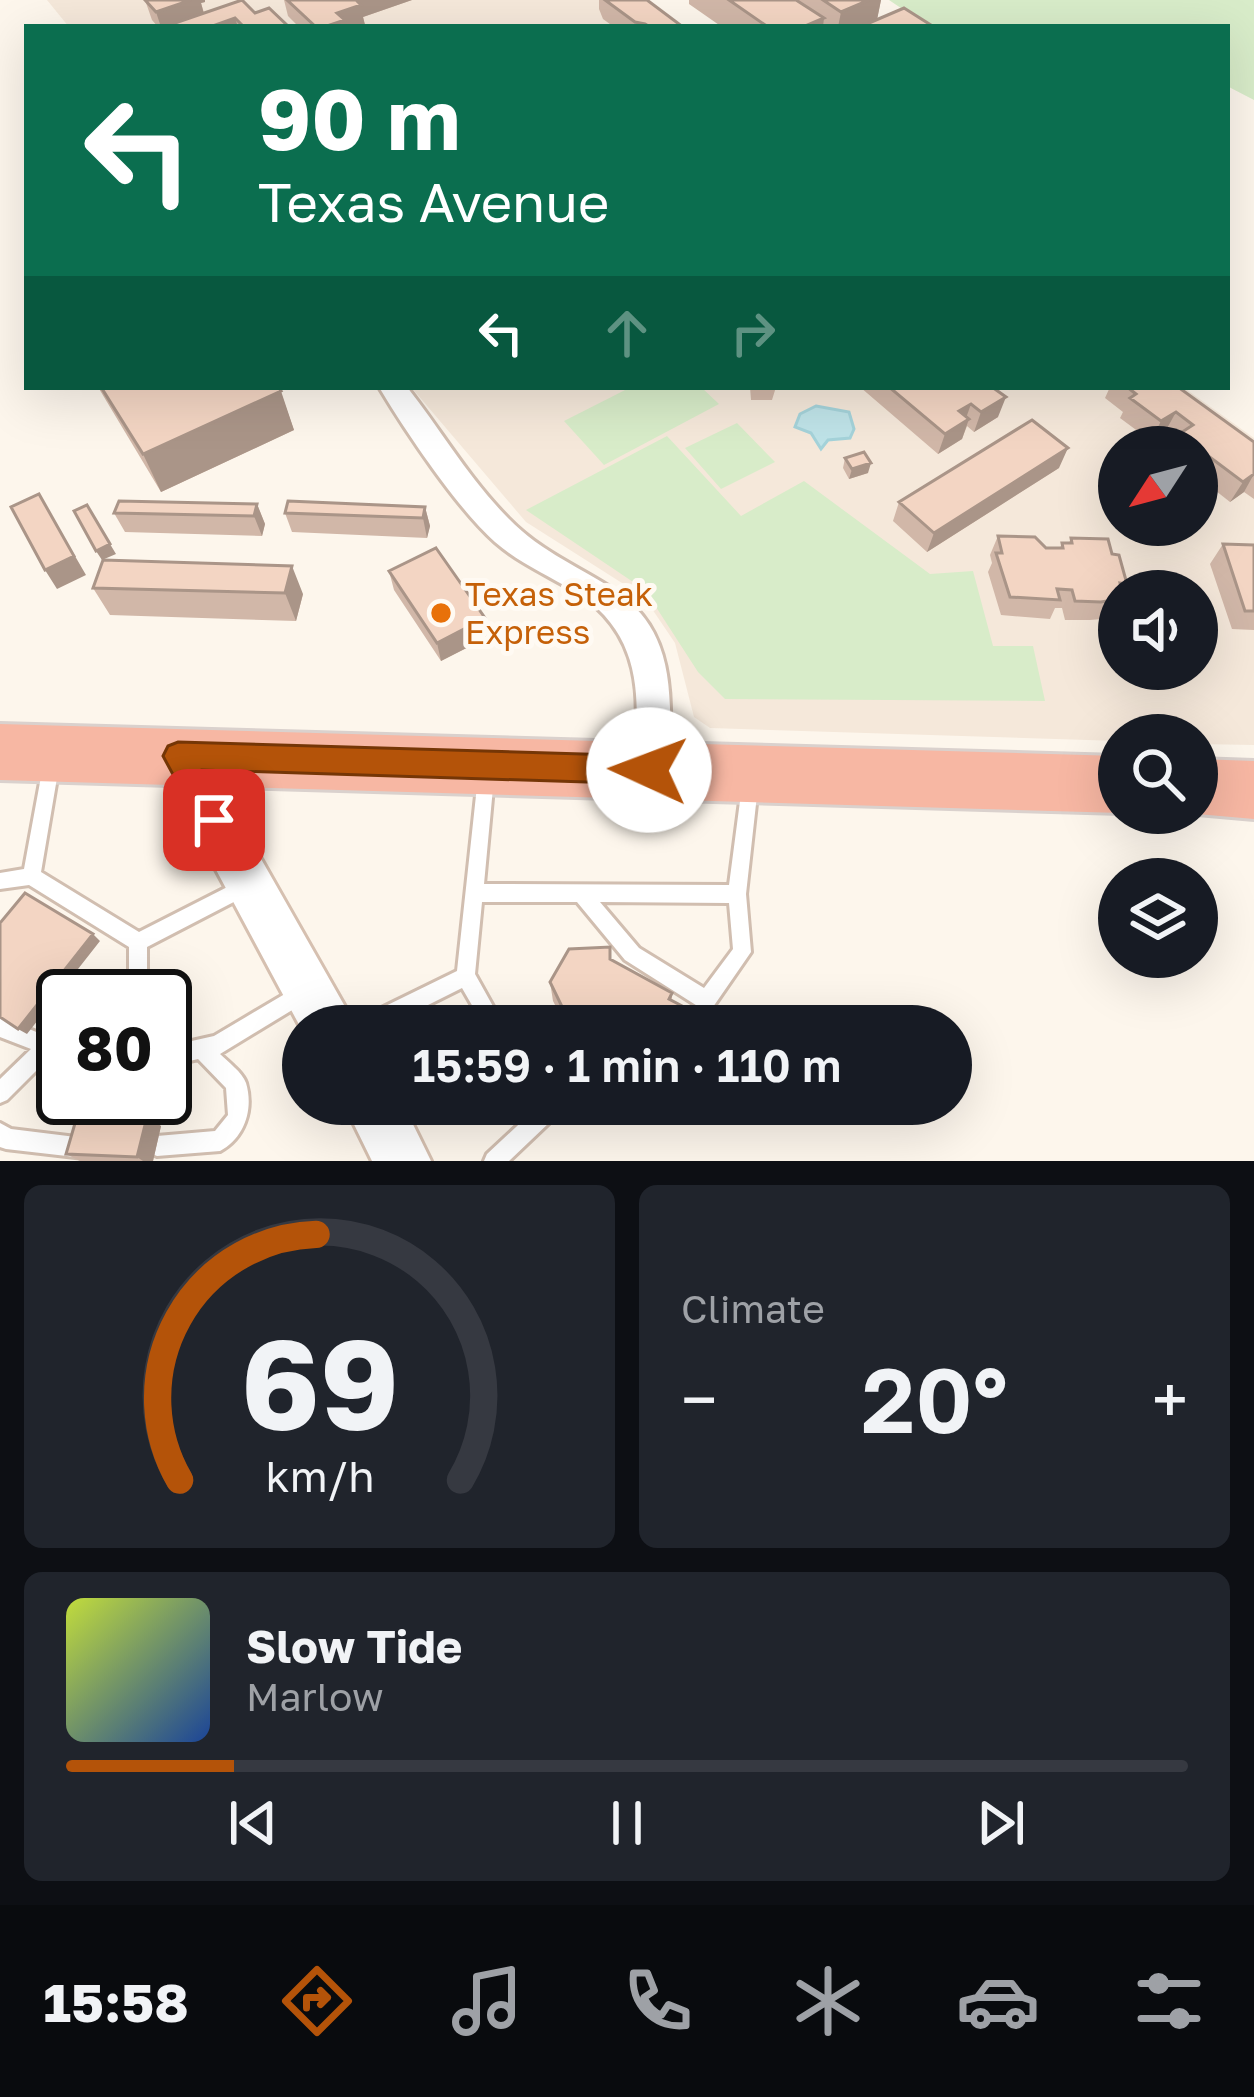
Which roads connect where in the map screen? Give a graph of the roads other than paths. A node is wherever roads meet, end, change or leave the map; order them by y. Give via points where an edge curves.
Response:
1 (394, 390) edge
2 (27, 753) edge
3 (178, 756) junction
4 (487, 764) junction
5 (649, 770) junction
6 (752, 773) junction
7 (1098, 784) edge
8 (1218, 789) edge
9 (1254, 790) edge
10 (31, 876) junction
11 (0, 880) edge
12 (250, 885) junction
13 (474, 893) junction
14 (581, 893) junction
15 (737, 894) junction
16 (138, 942) junction
17 (138, 969) edge
18 (466, 976) junction
19 (316, 1005) edge
20 (408, 1005) edge
21 (482, 1005) edge
22 (282, 1021) edge
23 (0, 1027) edge
24 (36, 1043) edge
25 (201, 1048) junction
26 (192, 1050) edge
27 (36, 1065) edge
28 (0, 1093) edge
29 (383, 1125) edge
30 (532, 1125) edge
31 (0, 1133) edge
32 (157, 1146) dead end
33 (86, 1148) edge
34 (403, 1161) edge
35 (494, 1161) edge

1 - 5 street via 499,527 605,596 639,633 655,678
2 - 3 highway
2 - 10 lane
3 - 4 highway
3 - 12 street
4 - 5 highway
4 - 13 lane
5 - 6 highway
6 - 7 highway
6 - 15 lane
8 - 9 highway
10 - 11 lane
10 - 16 lane
12 - 16 lane
12 - 19 street
13 - 14 lane
13 - 18 lane
14 - 15 lane
14 - 15 lane via 632,954 706,1000 742,952
16 - 17 lane
18 - 20 lane
18 - 21 lane
22 - 25 lane
23 - 24 lane
25 - 26 lane
25 - 32 lane via 236,1084 238,1118 220,1141
27 - 28 lane
29 - 34 street
30 - 35 lane
31 - 33 lane

